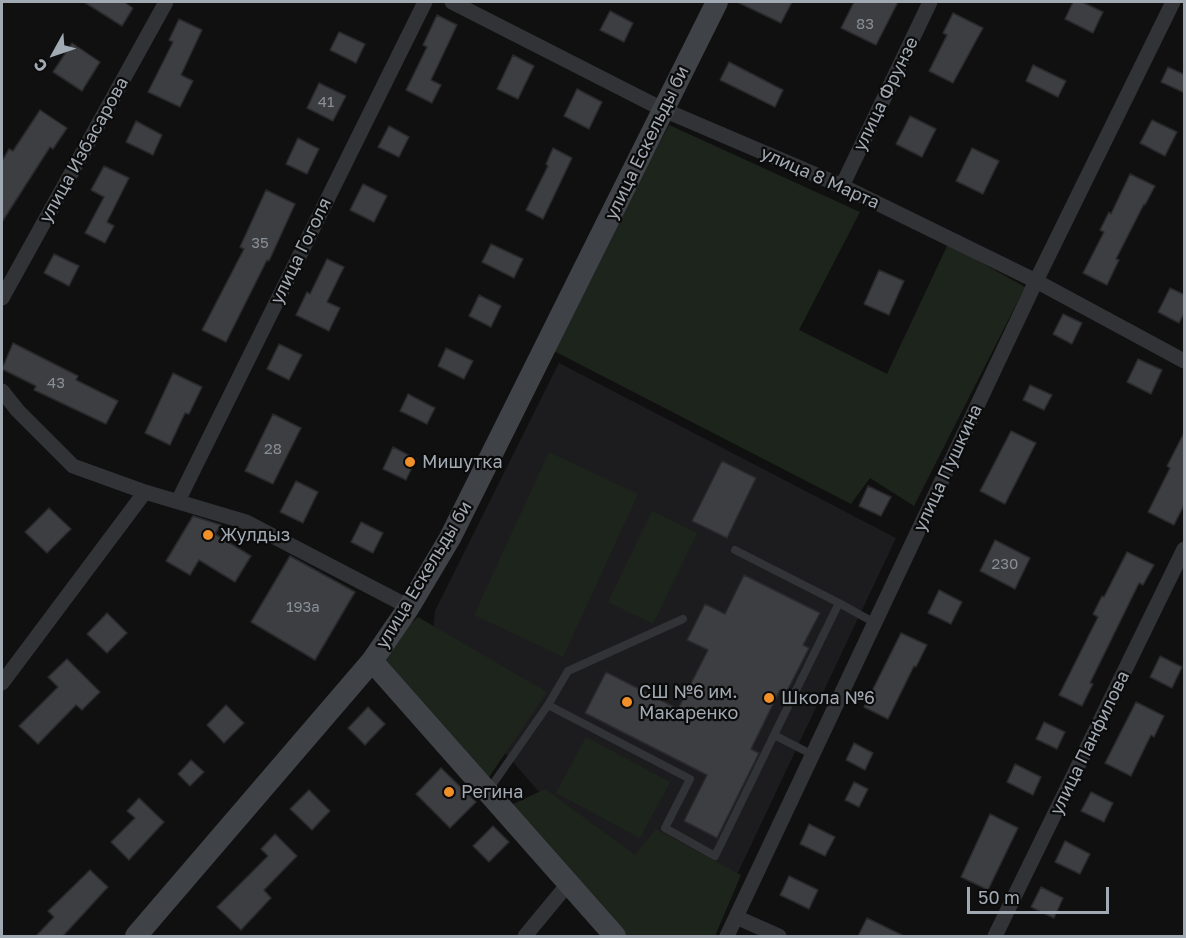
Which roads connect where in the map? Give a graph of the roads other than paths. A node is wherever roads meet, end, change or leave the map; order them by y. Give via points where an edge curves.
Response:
1 (166, 2) edge
2 (425, 2) edge
3 (452, 2) edge
4 (717, 2) edge
5 (930, 2) edge
6 (1173, 2) edge
7 (664, 110) junction
8 (842, 186) junction
9 (1036, 281) junction
10 (2, 297) edge
11 (1185, 361) edge
12 (2, 391) edge
13 (145, 492) junction
14 (178, 501) junction
15 (1185, 549) edge
16 (735, 550) dead end
17 (838, 603) junction
18 (409, 607) junction
19 (683, 619) dead end
20 (875, 623) junction
21 (372, 661) junction
22 (2, 682) edge
23 (548, 705) junction
24 (774, 735) junction
25 (813, 755) junction
26 (488, 792) junction
27 (568, 884) junction
28 (736, 917) junction
29 (136, 936) edge
30 (525, 936) edge
31 (615, 936) edge
32 (727, 936) edge
33 (779, 936) edge
34 (994, 936) edge

1 - 10 street, улица Избасарова
2 - 14 street, улица Гоголя
3 - 7 street, улица 8 Марта
4 - 7 street, улица Ескельды би
5 - 8 street, улица Фрунзе
6 - 9 street, улица Пушкина
7 - 8 street, улица 8 Марта
7 - 18 street, улица Ескельды би via 450,538
8 - 9 street, улица 8 Марта
9 - 11 street, улица 8 Марта
9 - 20 street, улица Пушкина
12 - 13 street via 73,466
13 - 14 street
13 - 22 street
14 - 18 street via 246,522
15 - 34 street, улица Панфилова
16 - 17 lane
17 - 20 lane
17 - 24 lane
18 - 21 street, улица Ескельды би
19 - 23 lane via 568,671
20 - 25 street, улица Пушкина
21 - 26 street
21 - 29 street, улица Ескельды би
23 - 24 lane via 690,779 665,828 715,856
23 - 26 lane
24 - 25 lane
25 - 28 street, улица Пушкина
26 - 27 street
27 - 30 street
27 - 31 street
28 - 32 street, улица Пушкина
28 - 33 street

